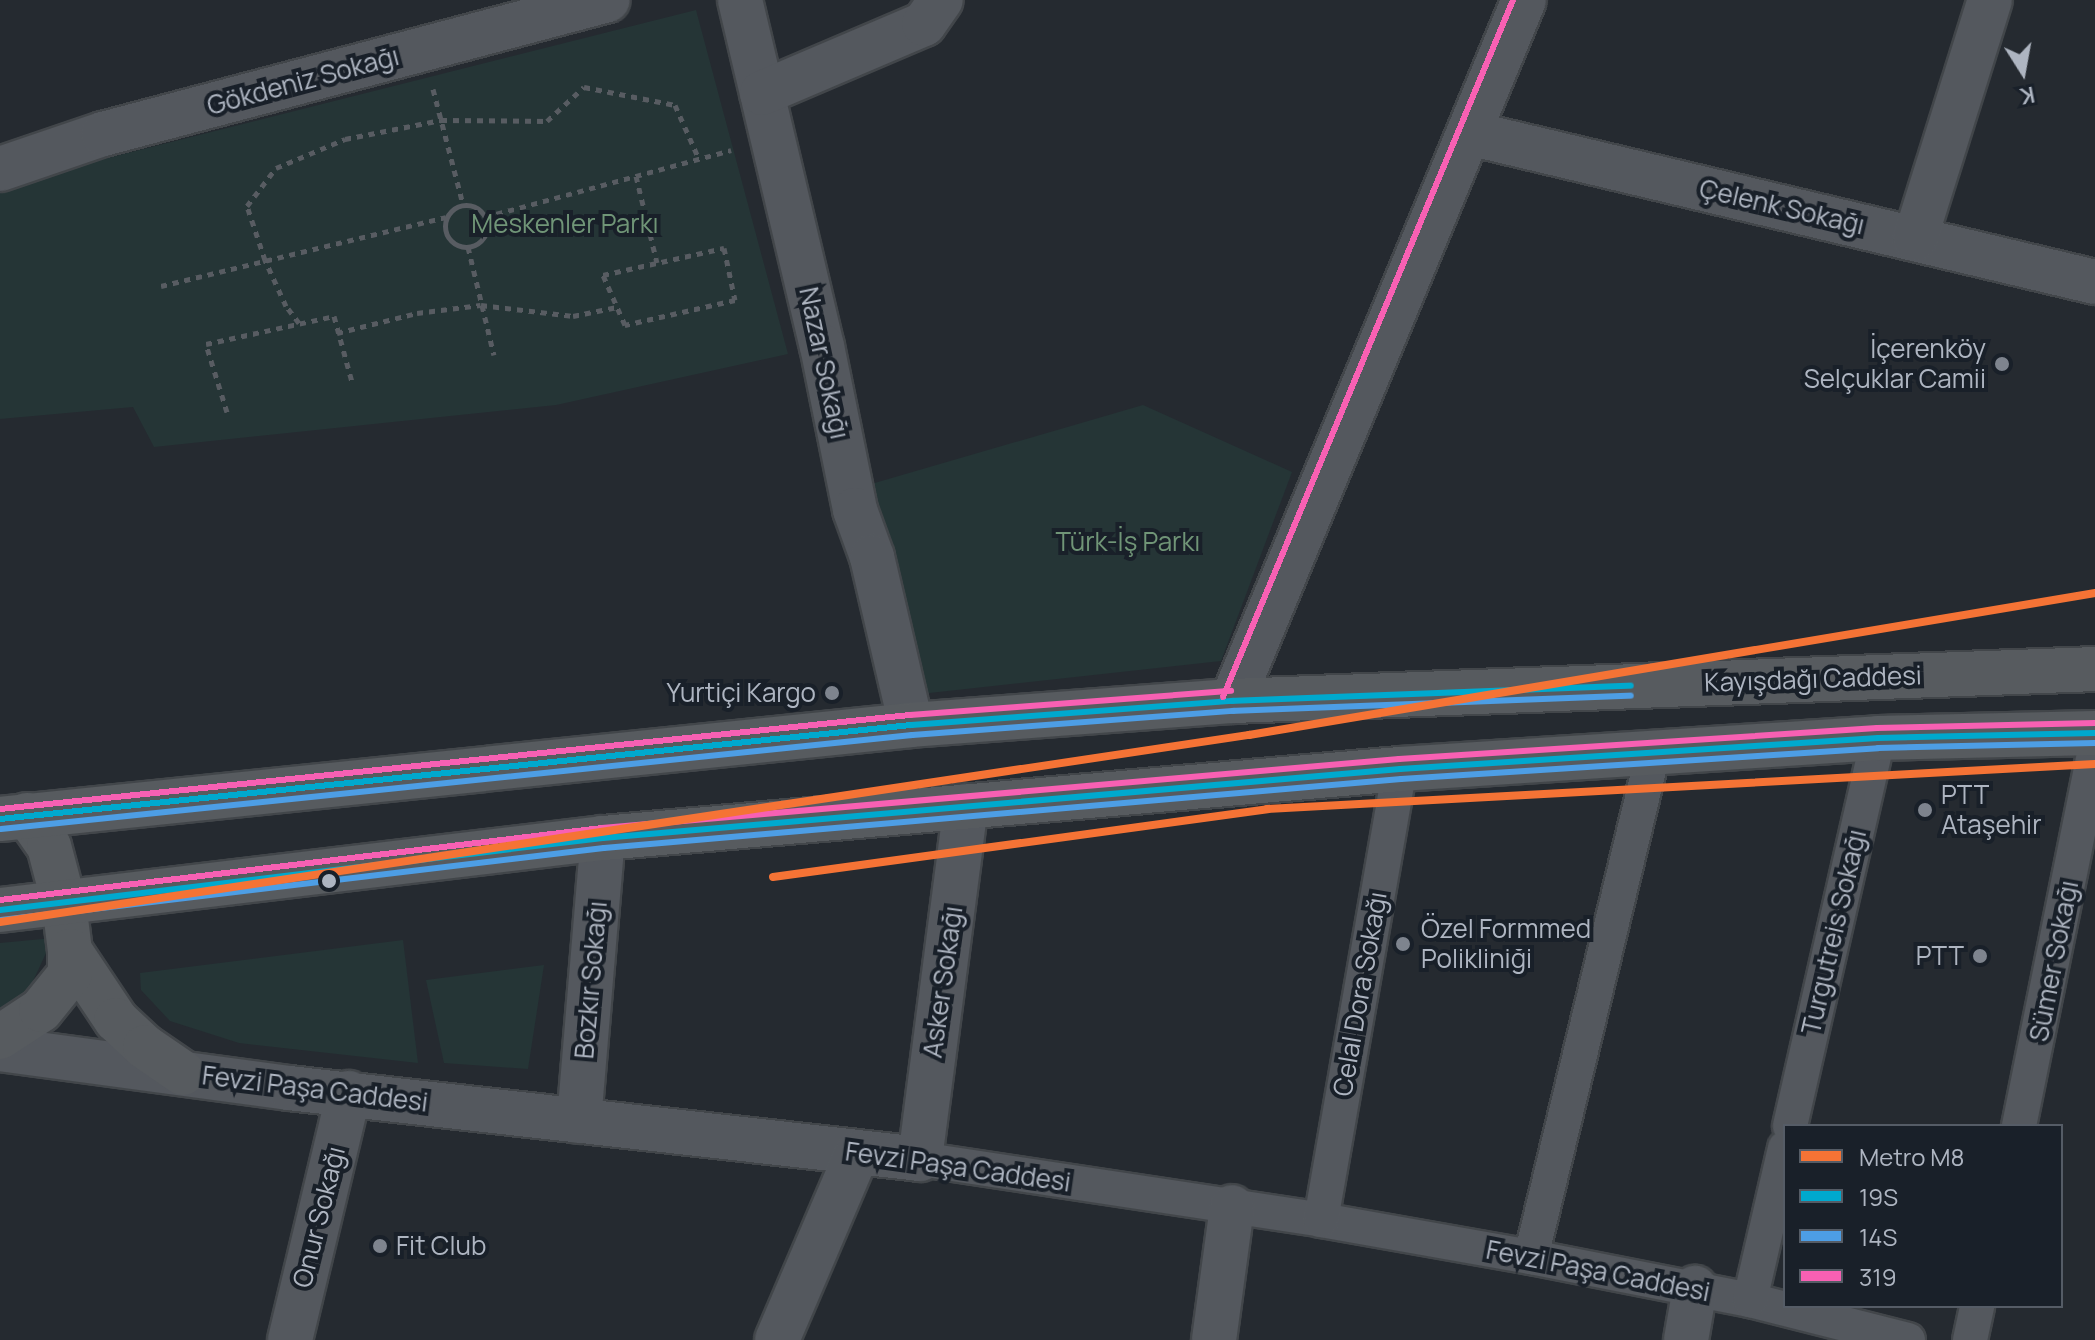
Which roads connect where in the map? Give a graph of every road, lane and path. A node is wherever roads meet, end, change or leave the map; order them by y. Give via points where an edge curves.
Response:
1 (608, 0) edge
2 (740, 0) edge
3 (941, 0) edge
4 (1524, 0) edge
5 (1990, 0) edge
6 (553, 7) edge
7 (423, 49) junction
8 (762, 93) junction
9 (441, 120) junction
10 (1469, 133) junction
11 (773, 138) junction
12 (699, 159) junction
13 (0, 169) edge
14 (636, 176) junction
15 (463, 204) junction
16 (446, 217) junction
17 (485, 217) junction
18 (1915, 239) junction
19 (468, 247) junction
20 (265, 260) junction
21 (657, 263) junction
22 (2095, 282) edge
23 (161, 286) dead end
24 (481, 305) junction
25 (617, 307) junction
26 (299, 323) junction
27 (337, 333) junction
28 (494, 355) dead end
29 (352, 382) dead end
30 (227, 412) dead end
31 (2095, 669) edge
32 (1232, 701) junction
33 (911, 725) junction
34 (2095, 733) edge
35 (1878, 738) junction
36 (2095, 748) edge
37 (1653, 753) junction
38 (1400, 769) junction
39 (966, 806) junction
40 (14, 817) edge
41 (603, 838) junction
42 (64, 903) junction
43 (0, 910) edge
44 (70, 951) junction
45 (0, 1037) edge
46 (0, 1049) edge
47 (183, 1073) junction
48 (349, 1093) junction
49 (579, 1121) junction
50 (1790, 1124) edge
51 (2019, 1124) edge
52 (857, 1153) junction
53 (1783, 1157) edge
54 (920, 1159) junction
55 (1232, 1207) junction
56 (1321, 1220) junction
57 (1531, 1257) junction
58 (1695, 1288) junction
59 (1750, 1300) junction
60 (1977, 1308) edge
61 (290, 1340) edge
62 (777, 1340) edge
63 (1214, 1340) edge
64 (1686, 1340) edge
65 (1908, 1340) edge
66 (1970, 1340) edge

1 - 6 street, Gökdeniz Sokağı
2 - 8 street, Nazar Sokağı
3 - 8 street via 924,24
4 - 10 street
5 - 18 street
6 - 7 street, Gökdeniz Sokağı
7 - 9 path
7 - 13 street, Gökdeniz Sokağı via 103,134
8 - 11 street, Nazar Sokağı
9 - 12 path via 547,121 584,87 675,105
9 - 15 path
9 - 20 path via 345,139 276,168 247,206
10 - 18 street, Çelenk Sokağı
10 - 32 street
11 - 12 path
11 - 33 street, Nazar Sokağı via 855,510 872,557
12 - 14 path
14 - 17 path
14 - 21 path
15 - 16 path
15 - 17 path via 476,207
16 - 19 path via 449,238
16 - 20 path
17 - 19 path via 484,236
18 - 22 street, Çelenk Sokağı
19 - 24 path
20 - 23 path
20 - 26 path
21 - 25 path via 603,275
21 - 25 path via 724,248 735,300 625,325
24 - 25 path via 573,316
24 - 27 path via 417,313
24 - 28 path
26 - 27 path via 334,316
26 - 30 path via 206,344
27 - 29 path
31 - 32 main road, Kayışdağı Caddesi
32 - 33 main road, Kayışdağı Caddesi
33 - 40 main road, Kayışdağı Caddesi
34 - 35 main road
35 - 37 main road
35 - 50 street, Turgutreis Sokağı
36 - 51 street, Sümer Sokağı
37 - 38 main road
37 - 57 street
38 - 39 main road
38 - 56 street, Celal Dora Sokağı
39 - 41 main road
39 - 54 street, Asker Sokağı
40 - 42 main road via 49,846
41 - 42 main road
41 - 49 street, Bozkır Sokağı
42 - 43 main road
42 - 44 main road
44 - 45 main road via 70,974 41,1010
44 - 47 main road via 116,1020
46 - 47 street, Fevzi Paşa Caddesi
47 - 48 street, Fevzi Paşa Caddesi
48 - 49 street, Fevzi Paşa Caddesi
48 - 61 street, Onur Sokağı
49 - 52 street, Fevzi Paşa Caddesi
52 - 54 street, Fevzi Paşa Caddesi
52 - 62 street
53 - 59 street
54 - 55 street, Fevzi Paşa Caddesi
55 - 56 street, Fevzi Paşa Caddesi
55 - 63 street
56 - 57 street, Fevzi Paşa Caddesi
57 - 58 street, Fevzi Paşa Caddesi
58 - 59 street, Fevzi Paşa Caddesi
58 - 64 street
59 - 65 street, Fevzi Paşa Caddesi
60 - 66 street

